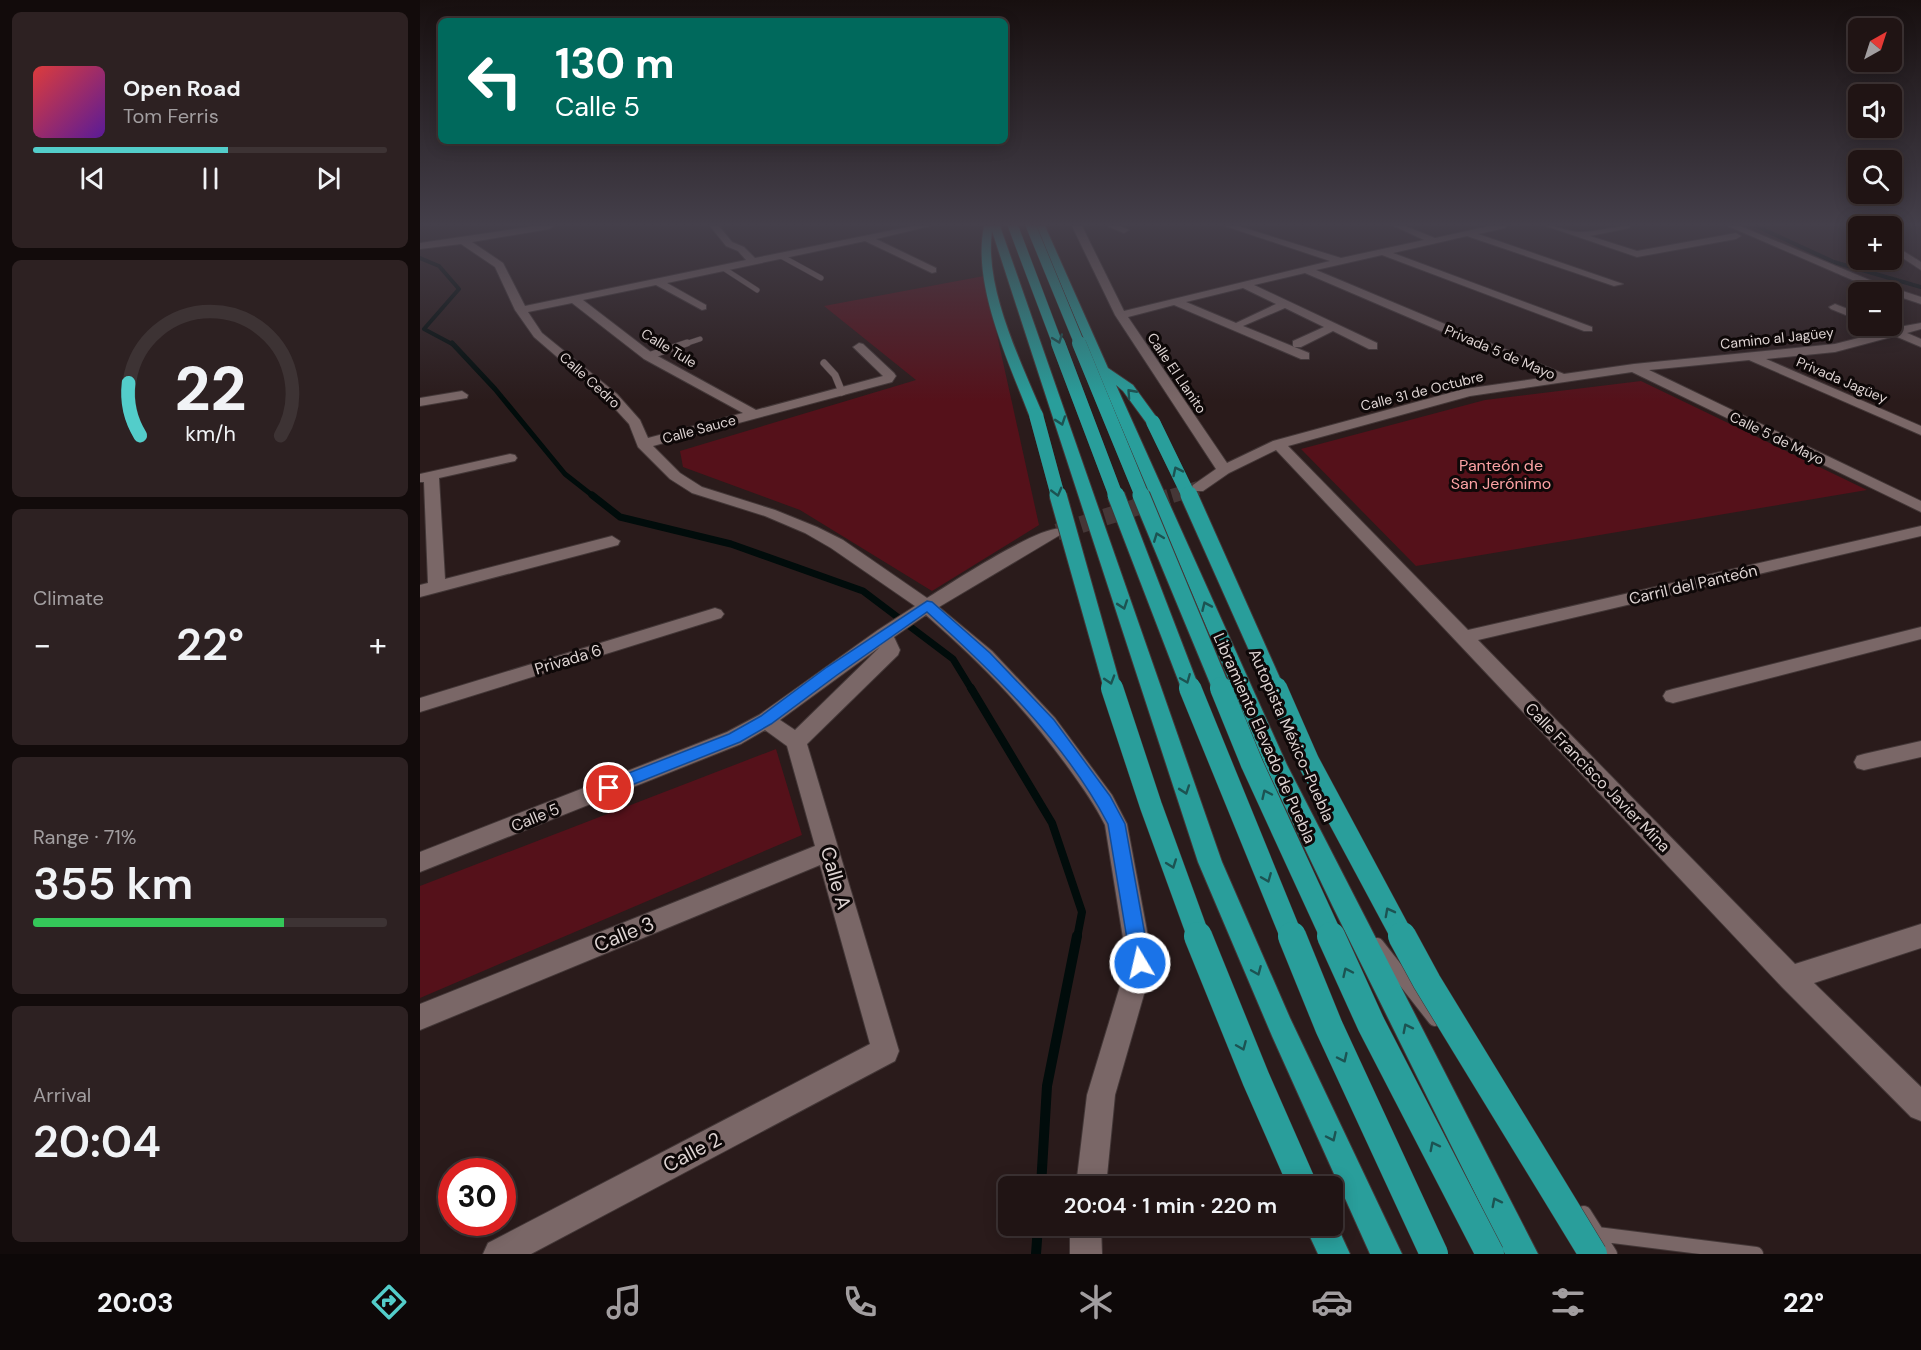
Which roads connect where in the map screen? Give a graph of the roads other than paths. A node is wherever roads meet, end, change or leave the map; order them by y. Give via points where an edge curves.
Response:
1 (509, 285) edge
2 (646, 285) edge
3 (662, 285) edge
4 (749, 285) edge
5 (991, 285) edge
6 (1015, 285) edge
7 (1035, 285) edge
8 (1055, 285) edge
9 (1066, 285) edge
10 (1106, 285) edge
11 (1245, 285) joint
12 (1340, 285) edge
13 (1471, 285) edge
14 (1872, 285) edge
15 (757, 290) dead end
16 (574, 299) junction
17 (1921, 301) edge
18 (1176, 302) junction
19 (1286, 304) junction
20 (702, 307) dead end
21 (1835, 307) dead end
22 (521, 310) junction
23 (1848, 313) edge
24 (1121, 315) junction
25 (1242, 323) dead end
26 (1921, 326) edge
27 (1333, 327) junction
28 (1588, 328) dead end
29 (1902, 330) edge
30 (1902, 335) edge
31 (1880, 336) edge
32 (700, 339) dead end
33 (1921, 343) edge
34 (1297, 345) dead end
35 (1373, 346) dead end
36 (859, 347) dead end
37 (648, 356) junction
38 (1305, 356) dead end
39 (1750, 357) junction
40 (824, 363) dead end
41 (1634, 368) junction
42 (1103, 370) junction
43 (1562, 378) junction
44 (842, 392) junction
45 (462, 394) dead end
46 (420, 402) edge
47 (754, 414) junction
48 (1921, 431) edge
49 (643, 444) junction
50 (1278, 444) junction
51 (510, 458) dead end
52 (1224, 470) junction
53 (426, 477) edge
54 (1198, 488) tunnel mouth
55 (1921, 507) edge
56 (1921, 531) edge
57 (1057, 532) tunnel mouth
58 (612, 541) dead end
59 (428, 589) edge
60 (922, 609) junction
61 (715, 614) dead end
62 (887, 633) junction
63 (1921, 633) edge
64 (1465, 637) junction
65 (1672, 696) dead end
66 (420, 705) edge
67 (766, 720) junction
68 (796, 742) junction
69 (1921, 748) edge
70 (1864, 762) dead end
71 (828, 851) junction
72 (420, 862) edge
73 (1341, 898) junction
74 (1921, 936) edge
75 (1791, 978) junction
76 (420, 1017) edge
77 (885, 1051) joint
78 (1921, 1107) edge
79 (1092, 1176) edge
80 (1299, 1176) edge
81 (1086, 1236) edge
82 (1326, 1236) edge
83 (1595, 1244) edge
84 (499, 1254) edge
85 (1086, 1254) edge
86 (1334, 1254) edge
87 (1386, 1254) edge
88 (1434, 1254) edge
89 (1490, 1254) edge
90 (1522, 1254) edge
91 (1610, 1254) edge
92 (1756, 1254) edge

1 - 22 street, Calle Cedro
2 - 16 street
3 - 20 street
4 - 15 lane
5 -> 80 highway, bridge via 1000,322 1036,415 1132,753 1231,1020
6 -> 87 highway via 1210,862
7 -> 88 highway, bridge via 1190,690 1329,1027
89 -> 8 highway, Libramiento Elevado de Puebla, bridge via 1371,1024 1252,765
9 - 42 highway, Autopista México-Puebla
10 - 24 street, Calle El Llanito
11 - 18 street
11 - 19 street
12 - 43 street, Privada 5 de Mayo
13 - 28 street
14 - 17 street
16 - 22 street
16 - 37 street, Calle Tule
18 - 24 street
18 - 38 street
19 - 25 street
19 - 27 street
21 - 23 street
22 - 49 street, Calle Cedro via 538,335 612,397 635,423
24 - 52 street, Calle El Llanito
26 - 29 street, Camino al Jagüey
27 - 34 street
27 - 35 street
30 - 33 street
31 - 39 street, Camino al Jagüey via 1835,348
32 - 37 lane
36 - 44 street, Calle Sauce via 890,376 882,382
37 - 47 street, Calle Tule
39 - 41 street, Camino al Jagüey
39 - 48 street, Privada Jagüey
40 - 44 lane via 835,375
41 - 43 street, Calle 31 de Octubre
41 - 55 street, Calle 5 de Mayo
73 -> 42 highway, Autopista México-Puebla via 1276,765
83 -> 42 highway, bridge via 1427,982 1308,761 1198,513 1153,422 1128,388
43 - 50 street, Calle 31 de Octubre via 1469,392
44 - 47 street, Calle Sauce
45 - 46 street
47 - 49 street, Calle Sauce
49 - 60 street, Calle Cedro via 675,476 697,490 770,513 837,544
50 - 52 street, Calle 31 de Octubre
50 - 64 street, Calle Francisco Javier Mina
51 - 53 street
52 - 54 street, Calle 31 de Octubre
53 - 59 street
56 - 64 street, Carril del Panteón
57 - 60 street, Calle 5 via 1021,549
58 - 59 street
60 - 62 street, Calle 5
60 - 79 street, Calle Cedro via 985,656 1048,724 1104,801 1116,824 1140,963 1101,1095
61 - 66 street, Privada 6
62 - 67 street, Calle 5
62 - 68 street via 891,650
63 - 65 street
64 - 75 street, Calle Francisco Javier Mina
67 - 68 street
67 - 72 street, Calle 5 via 734,738
68 - 71 street, Calle A
69 - 70 street
71 - 76 street, Calle 3
71 - 77 street, Calle A
73 - 83 lane via 1571,1192
90 -> 73 highway, Autopista México-Puebla
74 - 75 street
75 - 78 street, Calle Francisco Javier Mina
77 - 84 street, Calle 2
81 - 85 street
82 - 86 highway
83 - 91 lane
83 - 92 lane

